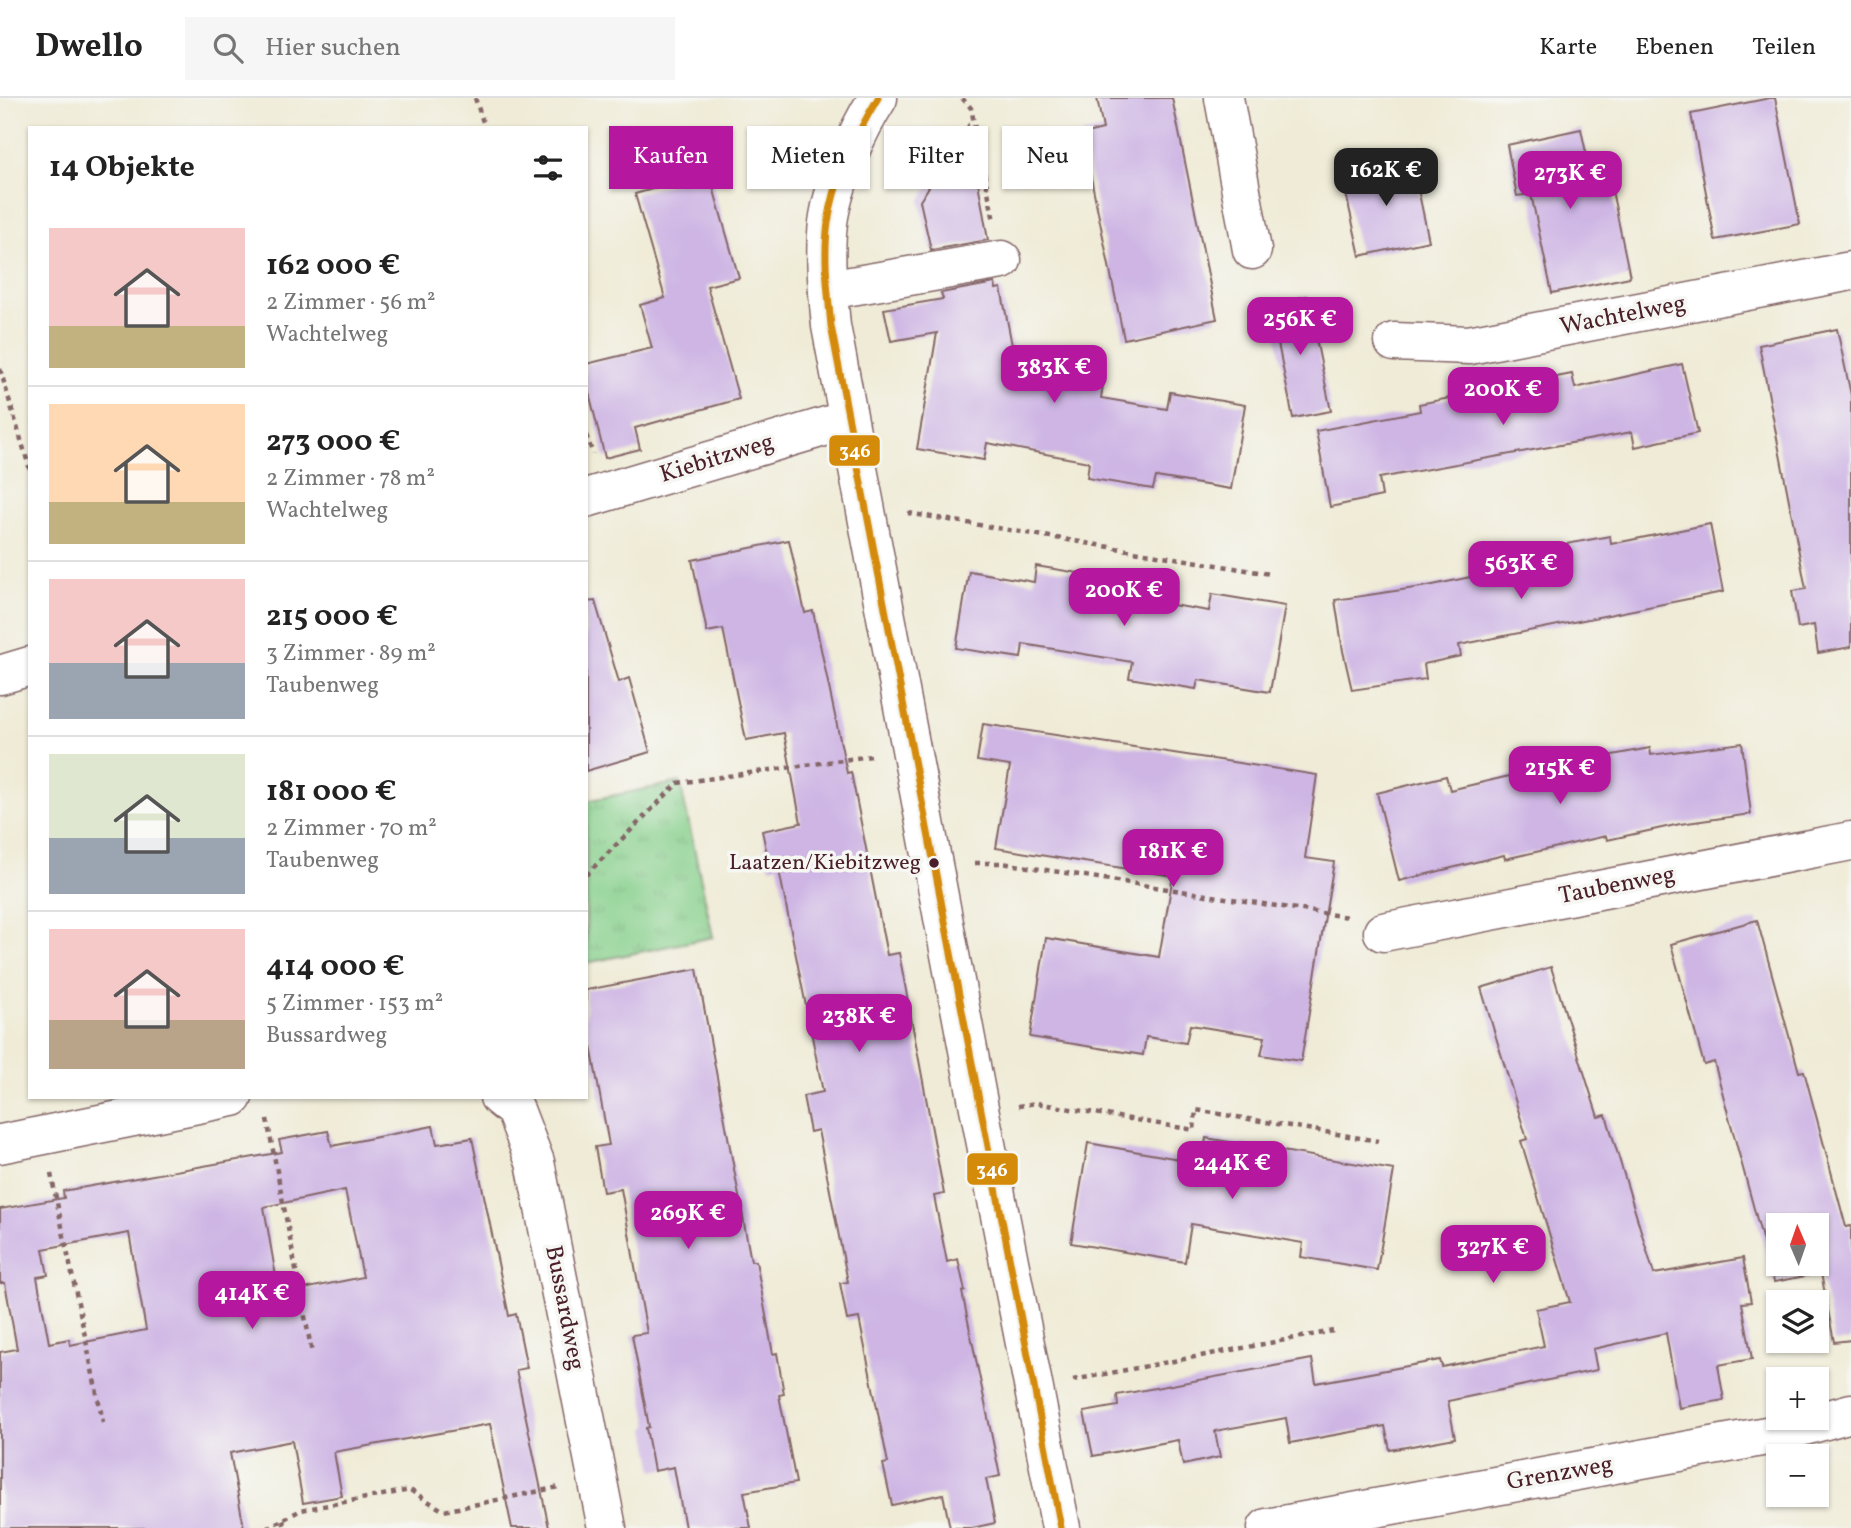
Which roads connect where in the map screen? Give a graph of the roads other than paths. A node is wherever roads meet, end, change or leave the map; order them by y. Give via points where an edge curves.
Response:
1 (878, 98) edge
2 (1224, 98) edge
3 (1252, 250) dead end
4 (1002, 260) road end
5 (1851, 271) edge
6 (828, 290) junction
7 (1394, 342) dead end
8 (847, 420) junction
9 (588, 497) edge
10 (28, 667) edge
11 (0, 675) edge
12 (1851, 841) edge
13 (1383, 932) road end
14 (501, 1099) edge
15 (249, 1104) edge
16 (0, 1144) edge
17 (1851, 1413) edge
18 (607, 1528) edge
19 (1061, 1528) edge
20 (1266, 1528) edge

1 - 6 street via 860,125 828,222
2 - 3 street
4 - 6 street
5 - 7 street, Wachtelweg via 1469,345
6 - 8 street
8 - 9 street, Kiebitzweg
8 - 19 street
10 - 11 street
12 - 13 street, Taubenweg
14 - 18 street, Bussardweg via 515,1110 535,1162
15 - 16 street
17 - 20 street, Grenzweg via 1772,1435

